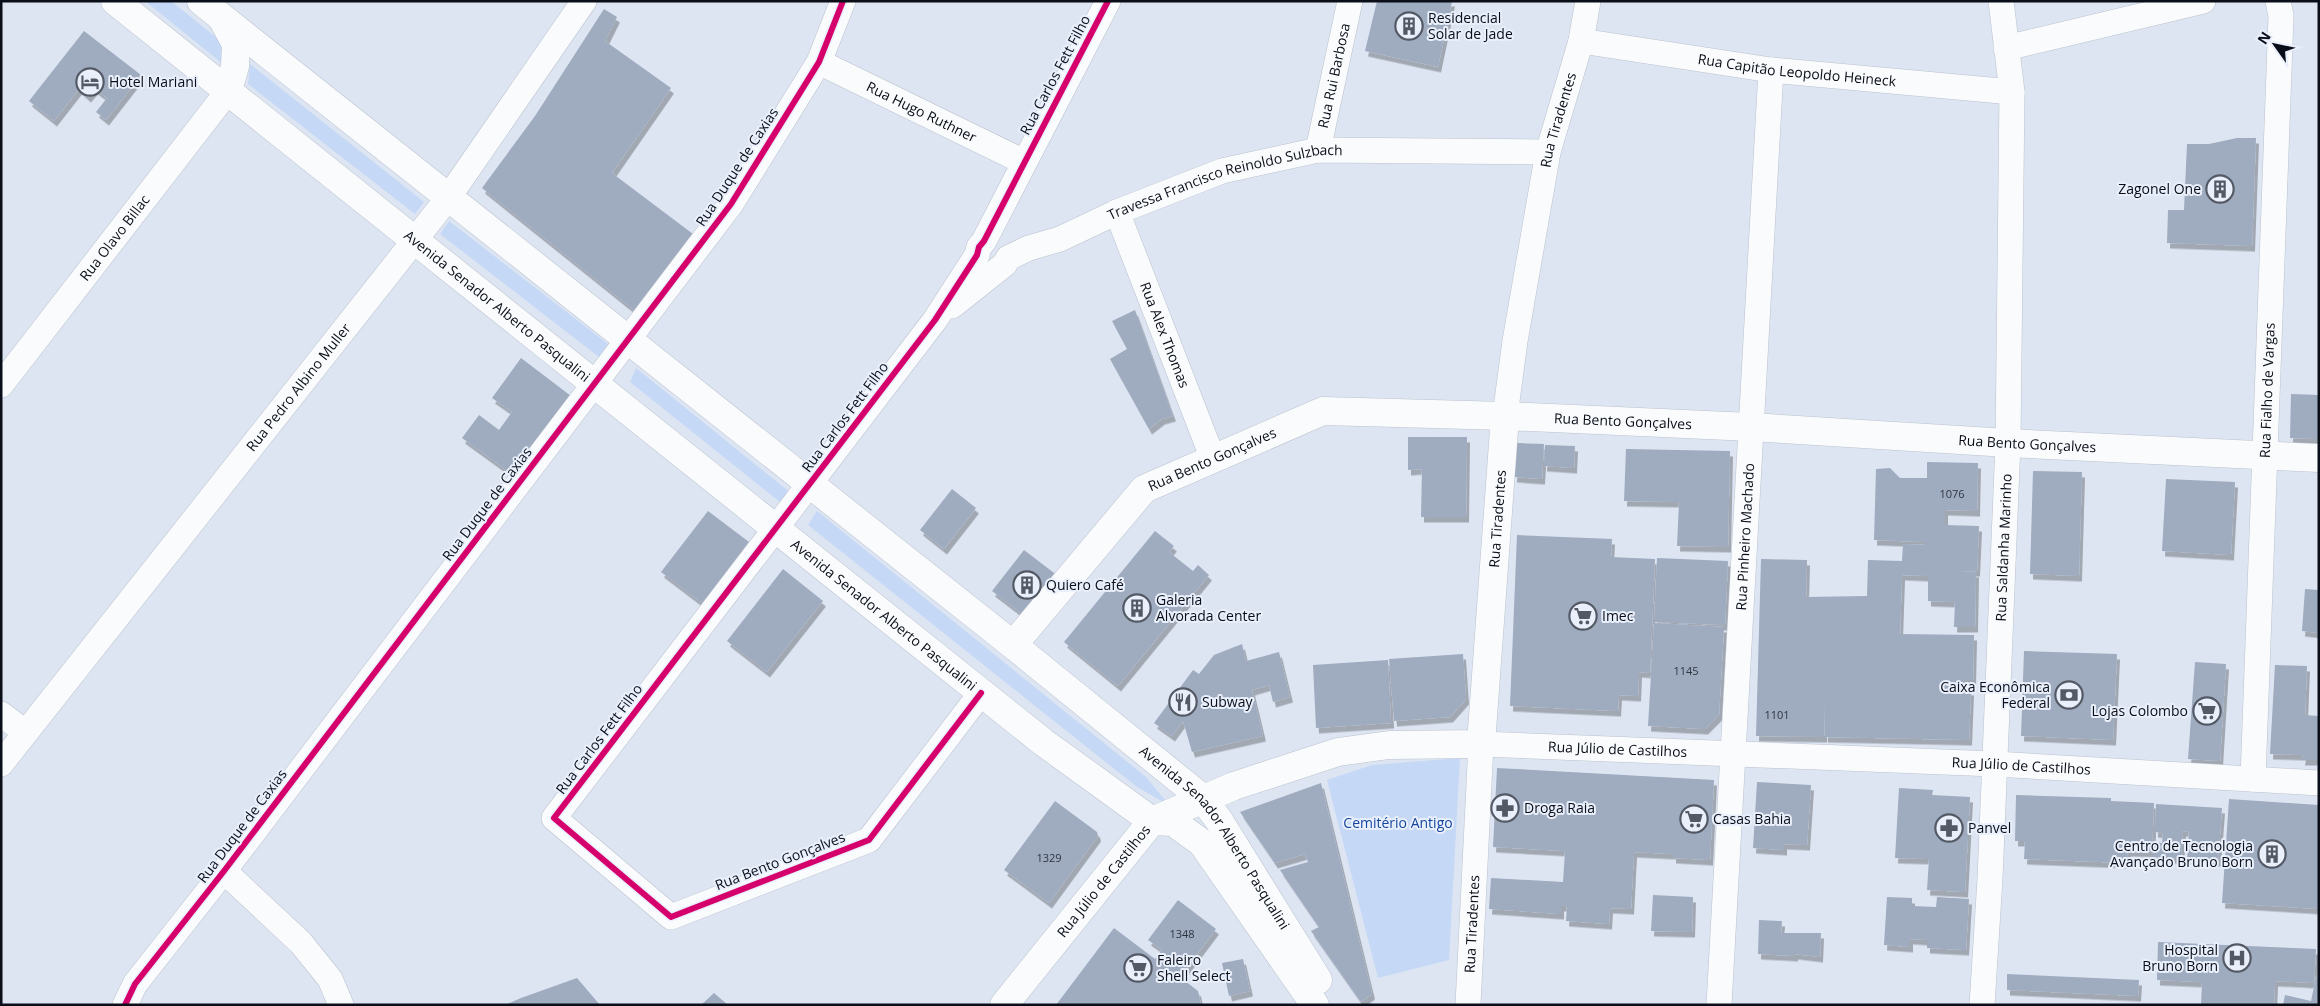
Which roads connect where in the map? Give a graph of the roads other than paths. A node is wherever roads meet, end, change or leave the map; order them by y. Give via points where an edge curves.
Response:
1 (115, 1) edge
2 (201, 1) edge
3 (584, 1) edge
4 (843, 1) edge
5 (1108, 1) edge
6 (1350, 1) edge
7 (1588, 1) edge
8 (2001, 1) edge
9 (2203, 1) edge
10 (2278, 1) edge
11 (222, 18) junction
12 (1581, 41) junction
13 (2006, 48) junction
14 (819, 62) junction
15 (1771, 70) junction
16 (228, 91) junction
17 (2012, 92) junction
18 (1318, 150) junction
19 (1548, 152) junction
20 (1024, 162) junction
21 (448, 198) junction
22 (1117, 212) junction
23 (415, 241) junction
24 (1000, 250) junction
25 (935, 320) joint
26 (627, 340) junction
27 (594, 384) junction
28 (1, 385) edge
29 (1505, 416) junction
30 (1751, 428) junction
31 (2008, 444) junction
32 (2264, 455) junction
33 (2319, 458) edge
34 (1213, 459) junction
35 (810, 484) junction
36 (775, 528) junction
37 (1013, 645) junction
38 (981, 693) junction
39 (1, 714) edge
40 (25, 732) junction
41 (1481, 744) junction
42 (1734, 753) junction
43 (1, 764) edge
44 (1995, 764) junction
45 (2253, 779) junction
46 (2319, 783) edge
47 (1202, 798) junction
48 (554, 818) joint
49 (1152, 821) junction
50 (224, 871) junction
51 (1320, 1001) edge
52 (1009, 1002) edge
53 (125, 1005) edge
54 (341, 1005) edge
55 (1468, 1005) edge
56 (1719, 1005) edge
57 (1982, 1005) edge

1 - 16 main road, Avenida Senador Alberto Pasqualini
2 - 11 main road, Avenida Senador Alberto Pasqualini
3 - 21 street, Rua Pedro Albino Muller
4 - 14 street, Rua Duque de Caxias
5 - 20 street, Rua Carlos Fett Filho
6 - 18 street, Rua Rui Barbosa
7 - 12 street, Rua Tiradentes
8 - 13 street, Rua Saldanha Marinho
9 - 13 street
10 - 32 street, Rua Fialho de Vargas via 2281,16
11 - 16 main road via 236,44 235,66
11 - 21 main road, Avenida Senador Alberto Pasqualini
12 - 15 street, Rua Capitão Leopoldo Heineck
12 - 19 street, Rua Tiradentes
13 - 17 street, Rua Saldanha Marinho
14 - 20 street, Rua Hugo Ruthner
14 - 26 street, Rua Duque de Caxias via 731,204
15 - 17 street, Rua Capitão Leopoldo Heineck
15 - 30 street, Rua Pinheiro Machado
16 - 23 main road, Avenida Senador Alberto Pasqualini
16 - 28 street, Rua Olavo Billac
17 - 31 street, Rua Saldanha Marinho
18 - 19 street, Travessa Francisco Reinoldo Sulzbach
18 - 22 street, Travessa Francisco Reinoldo Sulzbach via 1222,171
19 - 29 street, Rua Tiradentes
20 - 24 street, Rua Carlos Fett Filho via 1007,195
21 - 23 street, Rua Pedro Albino Muller
21 - 26 main road, Avenida Senador Alberto Pasqualini
22 - 24 street, Travessa Francisco Reinoldo Sulzbach via 1060,239
22 - 34 street, Rua Alex Thomas
23 - 27 main road, Avenida Senador Alberto Pasqualini
23 - 40 street, Rua Pedro Albino Muller
24 - 25 street, Travessa Francisco Reinoldo Sulzbach
25 - 35 street, Rua Carlos Fett Filho
26 - 27 street, Rua Duque de Caxias
26 - 35 main road, Avenida Senador Alberto Pasqualini
27 - 36 main road, Avenida Senador Alberto Pasqualini
27 - 50 street, Rua Duque de Caxias
29 - 30 main road, Rua Bento Gonçalves
29 - 34 main road, Rua Bento Gonçalves via 1323,411
29 - 41 main road, Rua Tiradentes
30 - 31 main road, Rua Bento Gonçalves
30 - 42 street, Rua Pinheiro Machado
31 - 32 main road, Rua Bento Gonçalves
31 - 44 street, Rua Saldanha Marinho
32 - 33 main road, Rua Bento Gonçalves
32 - 45 street, Rua Fialho de Vargas
34 - 37 main road, Rua Bento Gonçalves via 1144,489
35 - 36 street, Rua Carlos Fett Filho
35 - 37 main road, Avenida Senador Alberto Pasqualini
36 - 38 main road, Avenida Senador Alberto Pasqualini
36 - 48 street, Rua Carlos Fett Filho
37 - 47 main road, Avenida Senador Alberto Pasqualini
38 - 48 street, Rua Bento Gonçalves via 869,840 671,917
38 - 49 main road, Avenida Senador Alberto Pasqualini
39 - 40 street
40 - 43 street, Rua Pedro Albino Muller
41 - 42 street, Rua Júlio de Castilhos
41 - 47 main road, Rua Júlio de Castilhos via 1389,745 1338,752
41 - 55 street, Rua Tiradentes
42 - 44 street, Rua Júlio de Castilhos
42 - 56 street, Rua Pinheiro Machado
44 - 45 street, Rua Júlio de Castilhos
44 - 57 street, Rua Saldanha Marinho
45 - 46 street, Rua Júlio de Castilhos
47 - 49 main road, Rua Júlio de Castilhos
47 - 51 main road, Avenida Senador Alberto Pasqualini via 1218,819
49 - 51 main road, Avenida Senador Alberto Pasqualini via 1173,822 1202,844
49 - 52 main road, Rua Júlio de Castilhos
50 - 53 street, Rua Duque de Caxias via 135,984
50 - 54 street via 301,943 330,979

